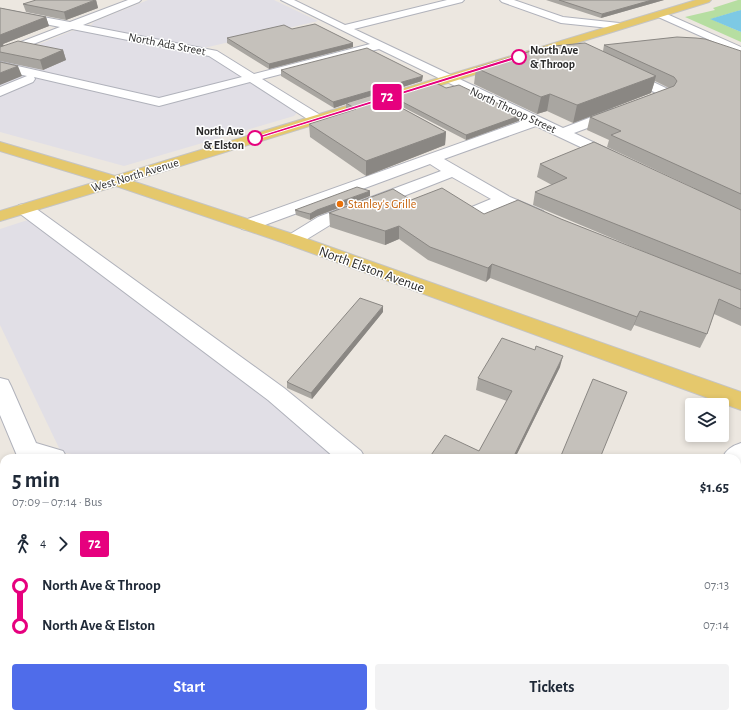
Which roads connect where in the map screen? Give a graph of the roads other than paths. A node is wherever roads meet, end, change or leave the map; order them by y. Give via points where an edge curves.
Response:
1 (136, 0) edge
2 (286, 0) edge
3 (459, 0) edge
4 (505, 0) edge
5 (706, 0) edge
6 (0, 12) edge
7 (660, 14) junction
8 (561, 20) junction
9 (71, 26) junction
10 (619, 26) junction
11 (344, 28) junction
12 (562, 44) joint
13 (380, 45) junction
14 (576, 45) junction
15 (741, 51) edge
16 (0, 54) edge
17 (0, 66) edge
18 (617, 69) edge
19 (252, 78) junction
20 (448, 78) junction
21 (29, 79) dead end
22 (0, 92) edge
23 (652, 99) edge
24 (377, 100) junction
25 (629, 107) edge
26 (393, 108) edge
27 (317, 119) junction
28 (536, 121) junction
29 (562, 133) junction
30 (0, 146) edge
31 (432, 159) junction
32 (627, 164) edge
33 (454, 171) junction
34 (117, 180) junction
35 (504, 200) junction
36 (25, 208) junction
37 (473, 213) edge
38 (0, 216) edge
39 (552, 222) edge
40 (248, 225) junction
41 (293, 240) junction
42 (0, 386) edge
43 (741, 401) edge
44 (39, 454) edge
45 (347, 454) edge

1 - 9 street
2 - 11 street, North Throop Street
3 - 11 street
4 - 8 street
5 - 7 main road
6 - 9 street, North Ada Street
7 - 10 main road
7 - 15 street
8 - 10 street
8 - 14 street via 570,26
9 - 16 street
9 - 19 street, North Ada Street via 213,53
10 - 14 main road
11 - 13 street, North Throop Street
12 - 14 street
12 - 20 main road, West North Avenue
13 - 19 street
13 - 20 street, North Throop Street
17 - 19 street via 158,102
18 - 23 street via 666,93
19 - 27 street, North Ada Street
20 - 24 main road, West North Avenue
20 - 28 street, North Throop Street
21 - 22 street
24 - 26 street
24 - 27 main road, West North Avenue
25 - 29 street
27 - 34 main road, West North Avenue
28 - 29 street, North Throop Street
28 - 31 street via 457,144
29 - 32 street, North Throop Street
30 - 34 main road, North Elston Avenue
31 - 33 street
31 - 40 street
33 - 35 street
33 - 41 street via 324,221
34 - 36 main road, West North Avenue
34 - 40 main road, North Elston Avenue
35 - 37 street
35 - 39 street
36 - 38 main road, West North Avenue
36 - 45 street via 276,394
40 - 41 main road, North Elston Avenue
41 - 43 main road, North Elston Avenue
42 - 44 street via 27,451

